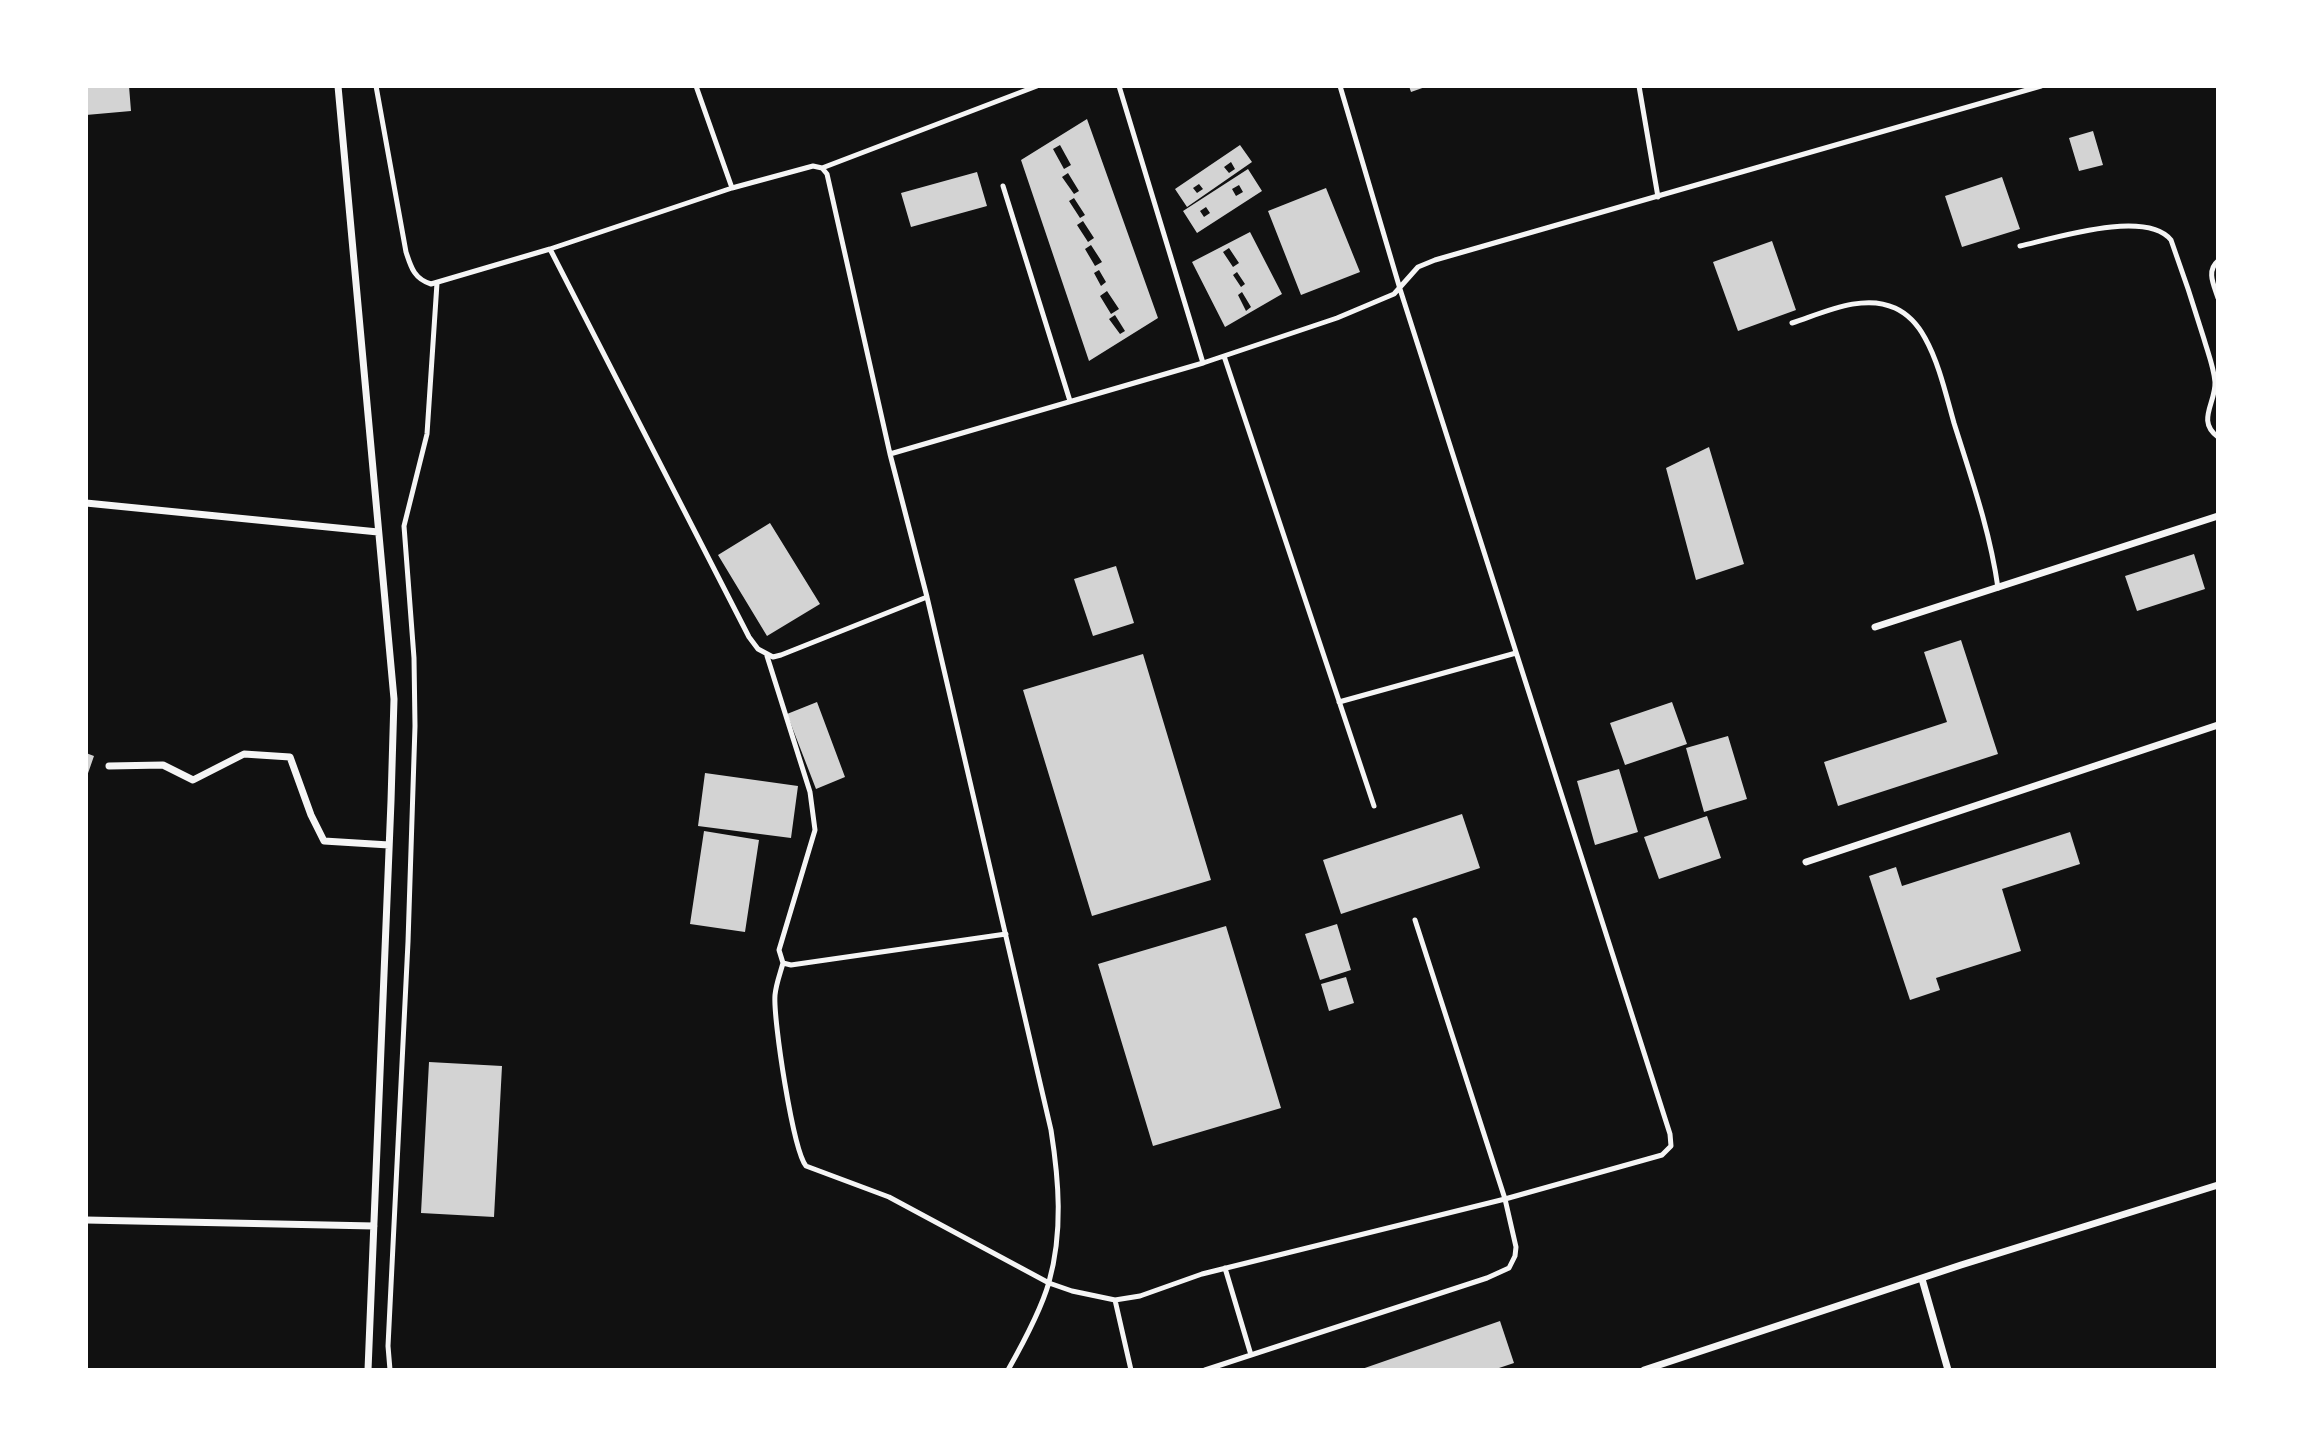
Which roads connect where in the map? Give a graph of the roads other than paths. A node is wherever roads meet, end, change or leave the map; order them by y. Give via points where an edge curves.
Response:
1 (338, 86) edge
2 (376, 86) edge
3 (696, 86) edge
4 (1037, 86) edge
5 (1119, 86) edge
6 (1340, 86) edge
7 (1639, 86) edge
8 (2040, 86) edge
9 (822, 168) junction
10 (1003, 186) dead end
11 (732, 188) junction
12 (1658, 197) junction
13 (2020, 246) dead end
14 (550, 248) junction
15 (2218, 261) edge
16 (437, 283) junction
17 (1400, 289) junction
18 (2218, 298) edge
19 (1792, 323) dead end
20 (1224, 356) junction
21 (1203, 363) junction
22 (1070, 401) junction
23 (2218, 437) edge
24 (890, 454) junction
25 (86, 503) edge
26 (2218, 516) edge
27 (379, 533) junction
28 (1998, 587) junction
29 (927, 597) junction
30 (1875, 627) dead end
31 (1516, 653) junction
32 (767, 656) junction
33 (1339, 702) junction
34 (2218, 725) edge
35 (108, 766) dead end
36 (1374, 806) dead end
37 (389, 845) junction
38 (1806, 862) dead end
39 (1415, 920) dead end
40 (1006, 934) junction
41 (783, 963) junction
42 (2218, 1185) edge
43 (1505, 1199) junction
44 (86, 1220) edge
45 (374, 1226) junction
46 (1225, 1268) junction
47 (1922, 1279) junction
48 (1049, 1283) junction
49 (1115, 1300) junction
50 (1251, 1355) junction
51 (368, 1370) edge
52 (390, 1370) edge
53 (1007, 1370) edge
54 (1131, 1370) edge
55 (1205, 1370) edge
56 (1644, 1370) edge
57 (1948, 1370) edge

1 - 27 street
2 - 16 lane via 406,251 418,278
3 - 11 lane
4 - 9 lane
5 - 21 lane
6 - 17 lane
7 - 12 lane
8 - 12 lane
9 - 11 lane via 813,166
9 - 24 lane via 830,180
10 - 22 lane
11 - 14 lane
12 - 17 lane via 1422,265
13 - 23 lane via 2116,226 2148,226 2165,234 2189,288 2213,370 2214,393 2207,421
14 - 16 lane
14 - 32 lane via 749,637
15 - 18 lane via 2211,269
16 - 52 lane via 427,434 404,526 415,726
17 - 20 lane via 1337,318
17 - 31 lane
19 - 28 lane via 1865,303 1893,307 1916,324 1942,381 1982,513
20 - 21 lane
20 - 33 lane
21 - 22 lane
22 - 24 lane
24 - 29 lane
25 - 27 street
26 - 28 street
27 - 37 street via 394,699
28 - 30 street
29 - 32 lane via 780,655
29 - 40 lane
31 - 33 lane
31 - 43 lane via 1671,1146 1662,1155
32 - 41 lane via 815,819 779,950
33 - 36 lane
34 - 38 street
35 - 37 street via 163,765 193,780 244,754 290,757 324,841
37 - 45 street
39 - 43 lane
40 - 41 lane
40 - 48 lane via 1058,1177 1059,1227
41 - 48 lane via 775,1007 793,1132 802,1161 814,1171 889,1197
42 - 47 street
43 - 46 lane
43 - 50 lane via 1516,1247 1513,1263 1505,1272
44 - 45 street
45 - 51 street
46 - 49 lane
46 - 50 lane
47 - 56 street
47 - 57 street
48 - 49 lane
48 - 53 lane
49 - 54 lane
50 - 55 lane

